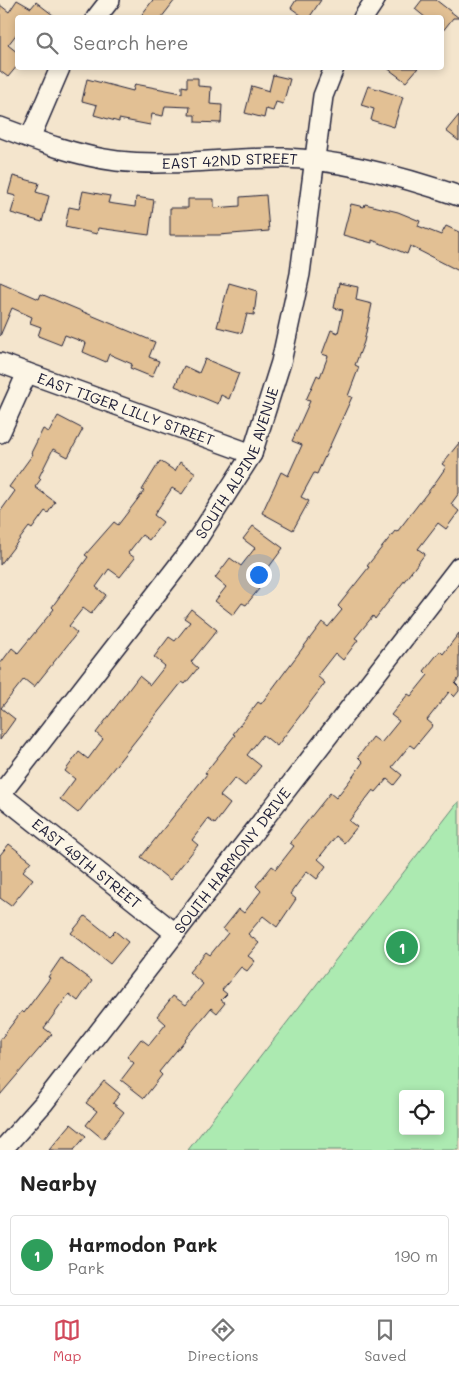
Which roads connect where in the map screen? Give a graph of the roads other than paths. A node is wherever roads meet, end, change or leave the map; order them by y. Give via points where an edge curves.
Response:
1 (110, 0) edge
2 (375, 0) edge
3 (98, 15) edge
4 (364, 15) edge
5 (59, 70) edge
6 (333, 70) edge
7 (0, 127) edge
8 (30, 138) junction
9 (314, 161) junction
10 (459, 196) edge
11 (0, 363) edge
12 (27, 373) junction
13 (0, 433) edge
14 (252, 454) junction
15 (459, 567) edge
16 (0, 794) edge
17 (175, 933) junction
18 (2, 1150) edge

1 - 3 street
2 - 4 street
5 - 8 street
6 - 9 street, SOUTH ALPINE AVENUE via 324,96
7 - 8 street, EAST 42ND STREET
8 - 9 street, EAST 42ND STREET via 118,161 196,163 285,158
9 - 10 street, EAST 42ND STREET via 395,174
9 - 14 street, SOUTH ALPINE AVENUE via 300,274 281,362
11 - 12 street, EAST TIGER LILLY STREET
12 - 13 street
12 - 14 street, EAST TIGER LILLY STREET
14 - 16 street, SOUTH ALPINE AVENUE via 191,549
15 - 17 street, SOUTH HARMONY DRIVE
16 - 17 street, EAST 49TH STREET
17 - 18 street, SOUTH HARMONY DRIVE via 43,1104

